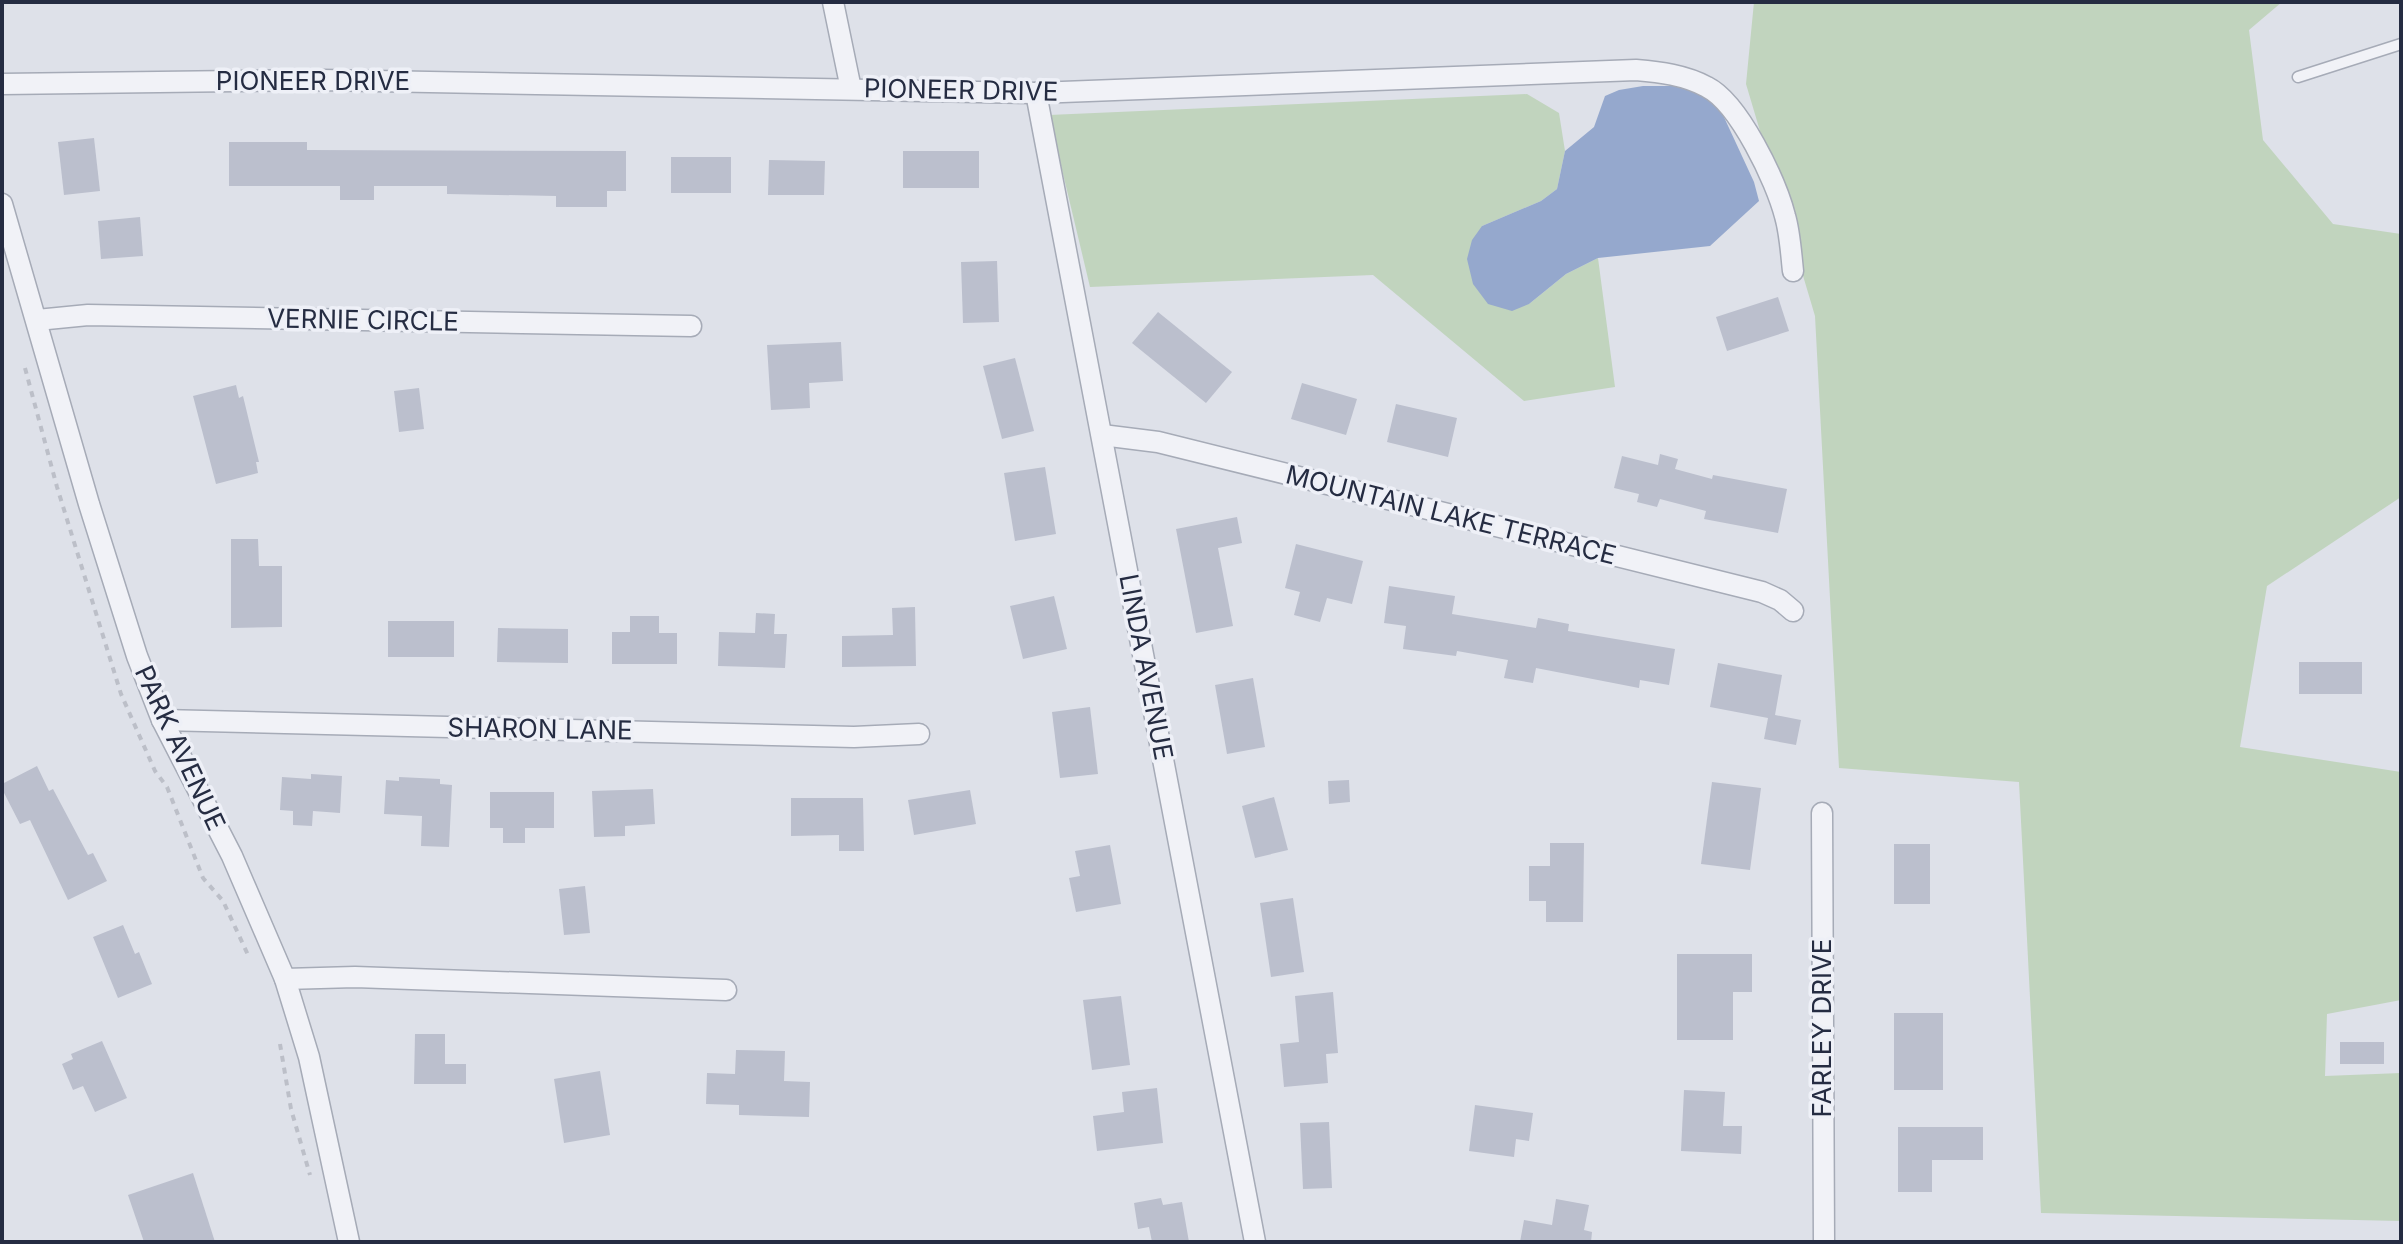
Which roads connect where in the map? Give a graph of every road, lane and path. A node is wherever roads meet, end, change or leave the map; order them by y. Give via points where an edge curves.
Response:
1 (833, 2) edge
2 (2401, 44) edge
3 (2298, 77) dead end
4 (2, 84) edge
5 (851, 89) junction
6 (1036, 93) junction
7 (2, 204) edge
8 (1793, 271) dead end
9 (37, 320) junction
10 (691, 326) dead end
11 (1102, 435) junction
12 (1793, 611) dead end
13 (162, 720) junction
14 (919, 734) dead end
15 (1822, 813) dead end
16 (285, 979) junction
17 (726, 990) dead end
18 (349, 1242) edge
19 (1255, 1242) edge
20 (1824, 1242) edge

1 - 5 street
2 - 3 lane
4 - 5 street, PIONEER DRIVE via 322,80
5 - 6 street, PIONEER DRIVE
6 - 8 street, PIONEER DRIVE via 1636,70 1676,75 1708,87 1739,119 1785,215
6 - 11 street, LINDA AVENUE
7 - 9 street, PARK AVENUE
9 - 10 street, VERNIE CIRCLE via 88,315
9 - 13 street, PARK AVENUE via 132,642
11 - 12 street, MOUNTAIN LAKE TERRACE via 1158,442 1762,592
11 - 19 street, LINDA AVENUE
13 - 14 street, SHARON LANE via 854,737
13 - 16 street, PARK AVENUE via 232,856
15 - 20 street, FARLEY DRIVE
16 - 17 street
16 - 18 street, PARK AVENUE via 309,1057

